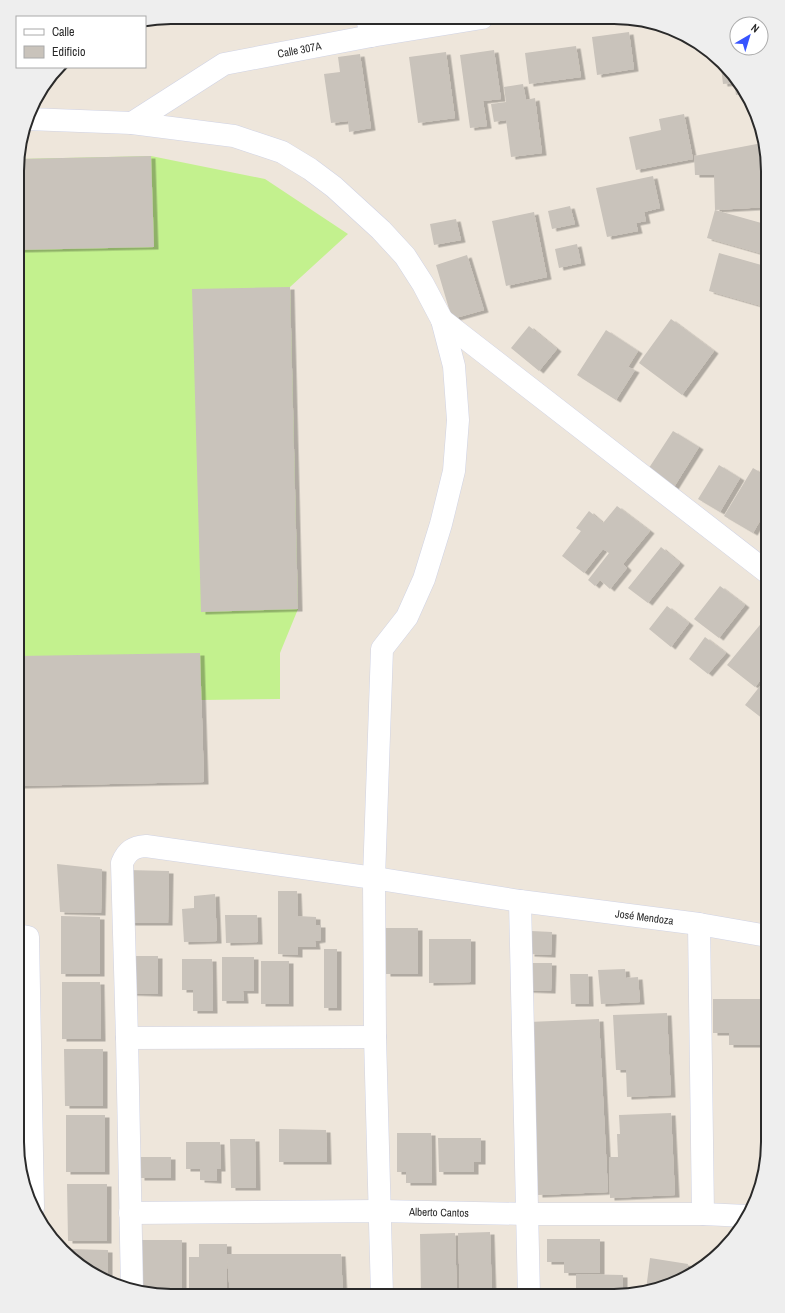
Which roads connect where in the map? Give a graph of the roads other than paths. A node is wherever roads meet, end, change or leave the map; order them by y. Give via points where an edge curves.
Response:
1 (407, 24) edge
2 (369, 27) edge
3 (34, 119) edge
4 (132, 123) junction
5 (442, 320) junction
6 (761, 568) edge
7 (374, 878) junction
8 (520, 902) junction
9 (699, 924) junction
10 (761, 935) edge
11 (24, 936) edge
12 (375, 1037) junction
13 (127, 1038) junction
14 (33, 1191) edge
15 (380, 1211) junction
16 (130, 1213) junction
17 (527, 1214) junction
18 (703, 1214) junction
19 (741, 1216) edge
20 (132, 1284) edge
21 (382, 1289) edge
22 (528, 1289) edge

1 - 2 street, Calle 307A
2 - 4 street, Calle 307A via 224,64
3 - 4 street
4 - 5 street via 234,136 282,152 310,168 356,206 405,256
5 - 6 street
5 - 7 street via 454,366 458,420 454,471 424,579 407,617 382,649
7 - 8 street, José Mendoza
7 - 12 street
7 - 13 street, José Mendoza via 146,846 131,849 122,862
8 - 9 street, José Mendoza
8 - 17 street
9 - 10 street, José Mendoza
9 - 18 street
11 - 14 street via 28,936
12 - 13 street
12 - 15 street
13 - 16 street, José Mendoza
15 - 16 street, Alberto Cantos
15 - 17 street, Alberto Cantos
15 - 21 street
16 - 20 street, José Mendoza
17 - 18 street, Alberto Cantos
17 - 22 street
18 - 19 street, Alberto Cantos

